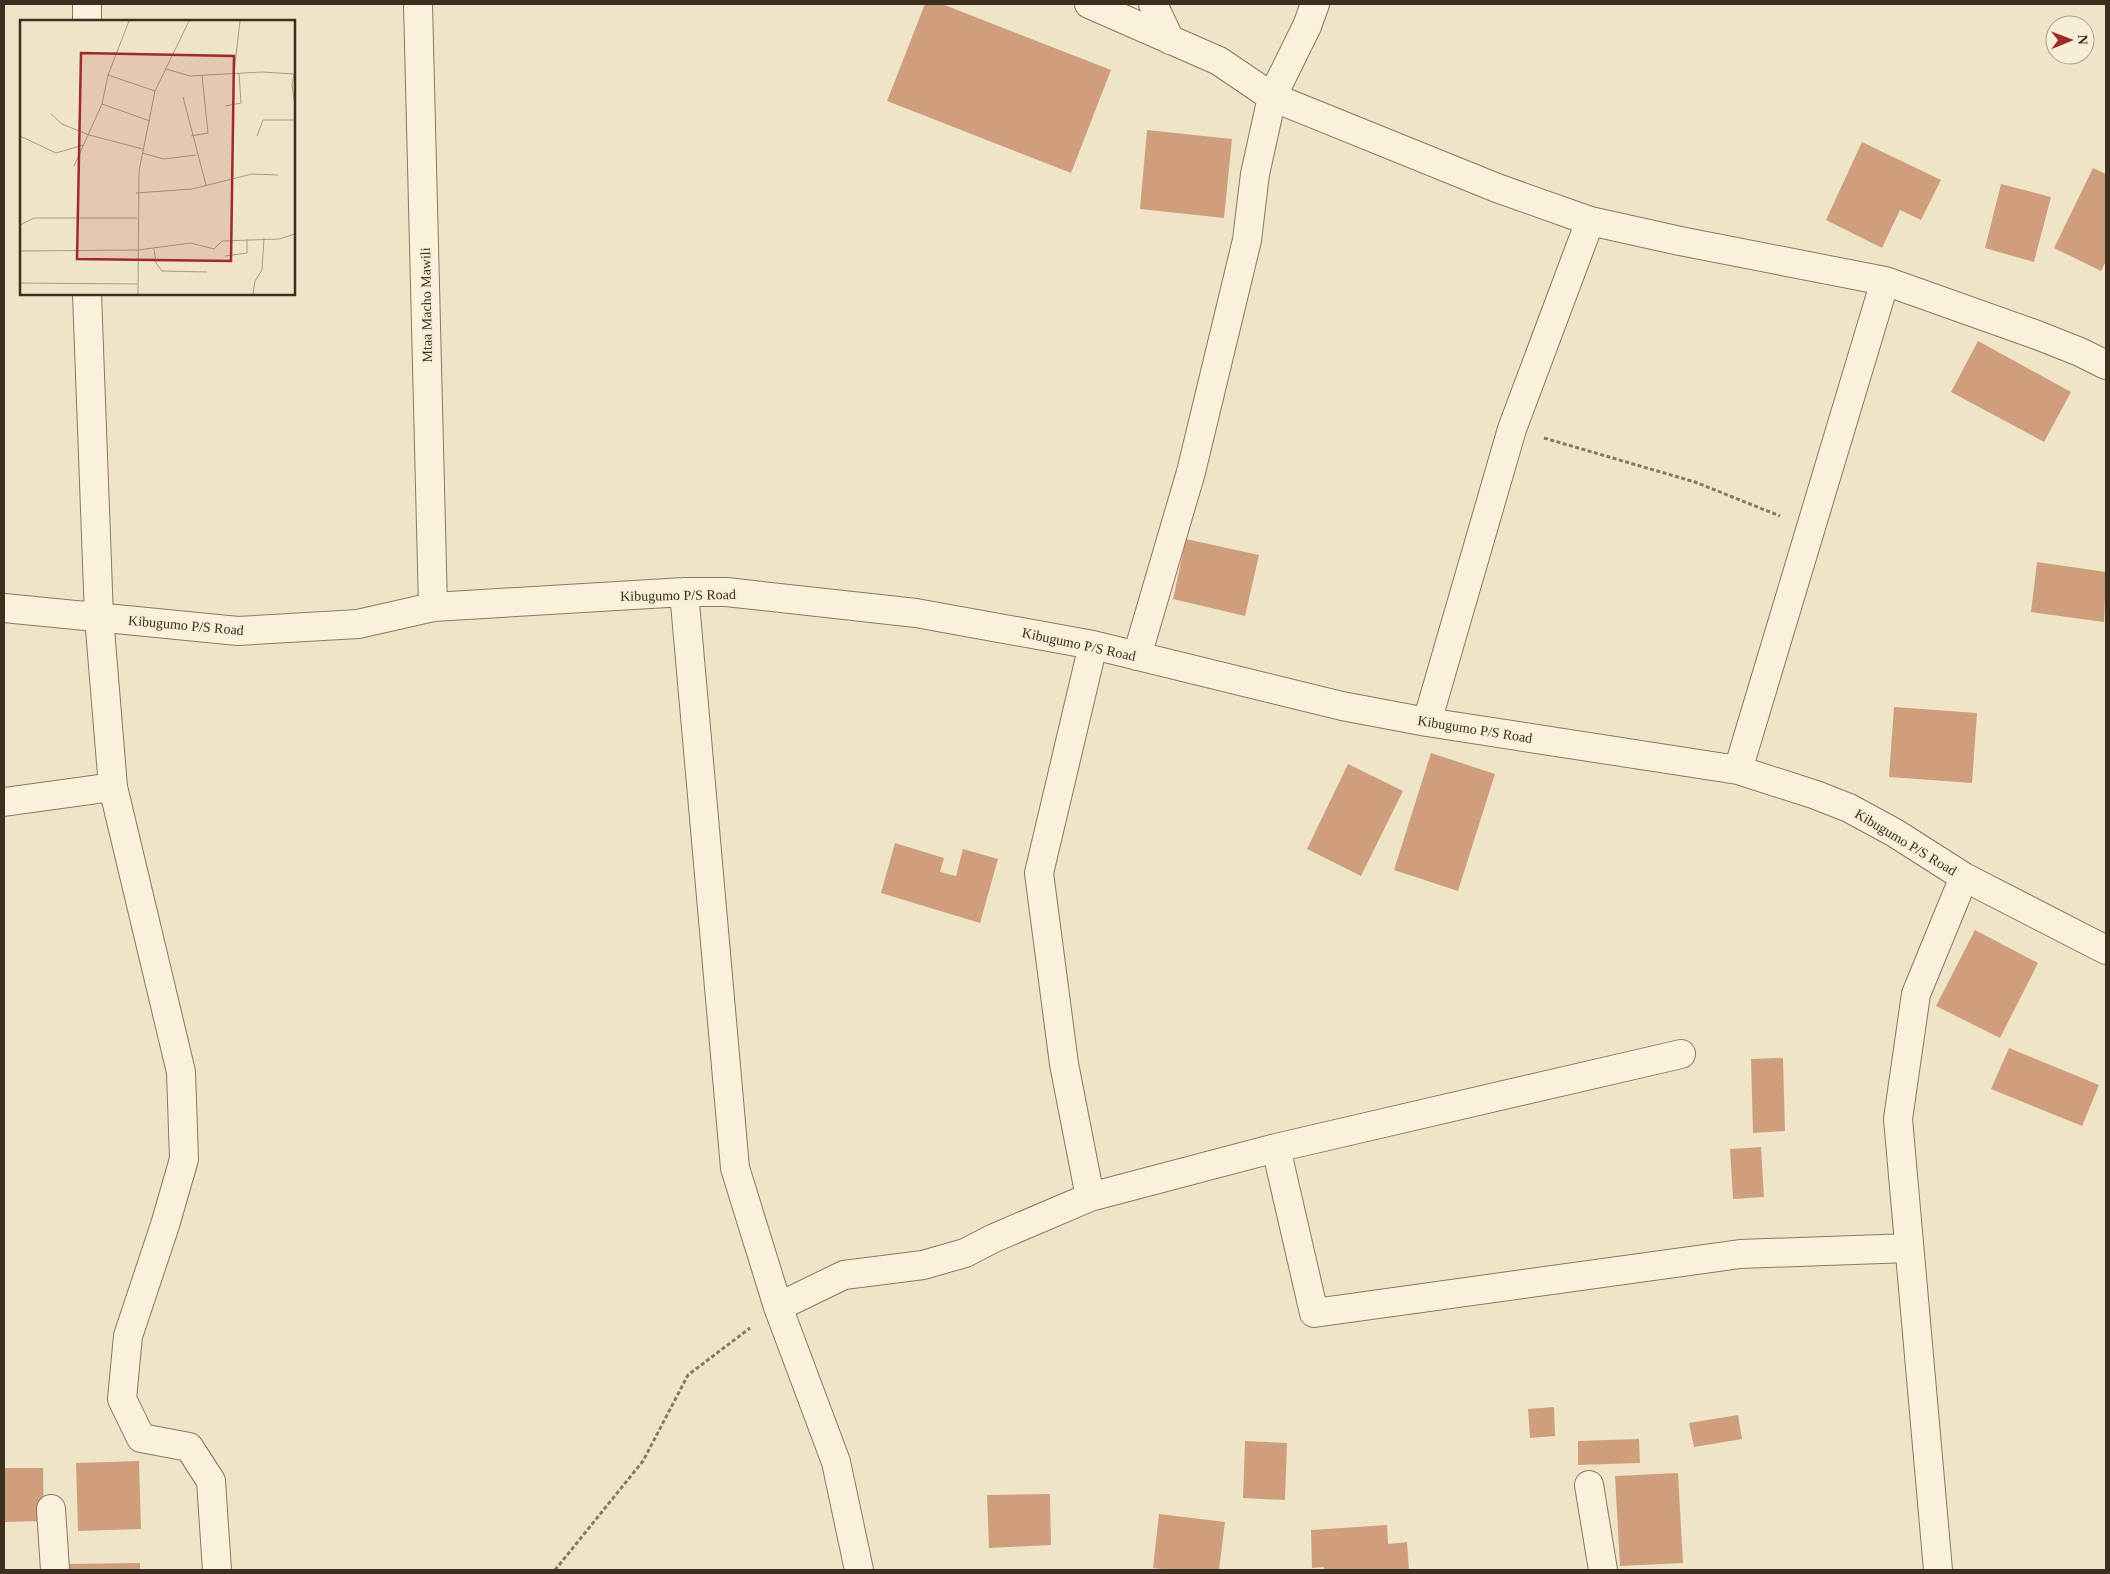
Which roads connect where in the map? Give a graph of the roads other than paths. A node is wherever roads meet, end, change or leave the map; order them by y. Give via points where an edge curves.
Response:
1 (87, 4) edge
2 (418, 4) edge
3 (1089, 4) edge
4 (1153, 4) edge
5 (1315, 4) edge
6 (87, 20) edge
7 (1170, 40) junction
8 (1272, 97) junction
9 (1590, 222) junction
10 (1886, 281) junction
11 (87, 295) edge
12 (2106, 365) edge
13 (684, 592) junction
14 (433, 607) junction
15 (4, 608) edge
16 (98, 618) junction
17 (1093, 645) junction
18 (1137, 656) junction
19 (1428, 722) junction
20 (1738, 770) junction
21 (113, 787) junction
22 (4, 802) edge
23 (1964, 877) junction
24 (2106, 950) edge
25 (1681, 1054) dead end
26 (1276, 1148) junction
27 (1090, 1197) junction
28 (1909, 1248) junction
29 (778, 1307) junction
30 (1589, 1486) dead end
31 (51, 1509) dead end
32 (55, 1570) edge
33 (217, 1570) edge
34 (859, 1570) edge
35 (1603, 1570) edge
36 (1938, 1570) edge

1 - 6 street
2 - 14 street, Mtaa Macho Mawili
3 - 7 street
4 - 7 street
5 - 8 street
7 - 8 street via 1219,61
8 - 9 street
8 - 18 street via 1255,174 1247,240 1191,472
9 - 10 street
9 - 19 street via 1512,429
10 - 12 street via 2046,339
10 - 20 street
11 - 16 street
13 - 14 street, Kibugumo P/S Road
13 - 17 street, Kibugumo P/S Road via 726,592 907,611
13 - 29 street via 735,1168
14 - 16 street, Kibugumo P/S Road via 358,624 238,631
15 - 16 street, Kibugumo P/S Road
16 - 21 street
17 - 18 street, Kibugumo P/S Road
17 - 27 street via 1039,873 1064,1064
18 - 19 street, Kibugumo P/S Road via 1342,706
19 - 20 street, Kibugumo P/S Road
20 - 23 street, Kibugumo P/S Road via 1849,808 1895,832
21 - 22 street
21 - 33 street via 181,1072 184,1159 128,1336 122,1399 141,1438 189,1447 211,1482
23 - 24 street, Kibugumo P/S Road
23 - 28 street via 1916,994 1898,1120
25 - 26 street
26 - 27 street
26 - 28 street via 1314,1313 1740,1254
27 - 29 street via 966,1253 923,1265 844,1275
28 - 36 street
29 - 34 street via 836,1462
30 - 35 street
31 - 32 street

